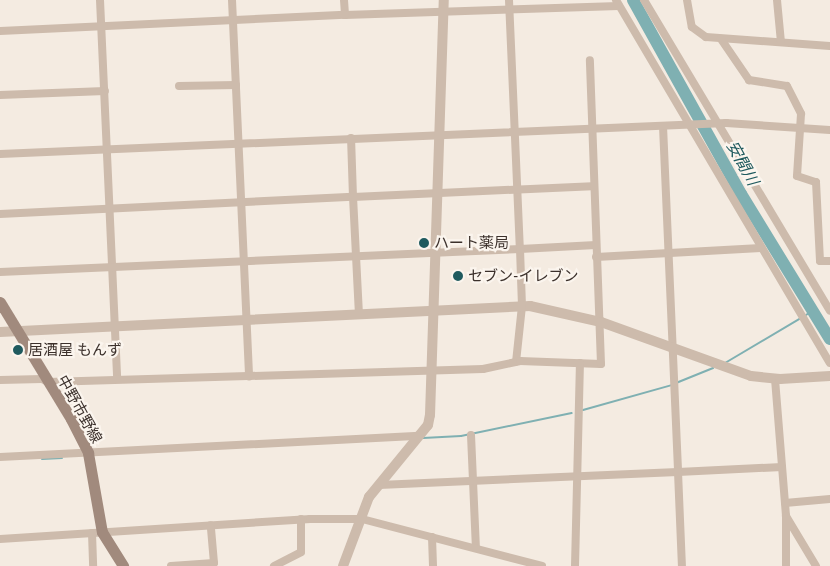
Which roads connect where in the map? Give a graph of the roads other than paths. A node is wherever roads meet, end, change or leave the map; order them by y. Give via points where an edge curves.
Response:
1 (100, 0) edge
2 (232, 0) edge
3 (344, 0) edge
4 (644, 0) edge
5 (687, 0) edge
6 (778, 0) edge
7 (618, 3) edge
8 (509, 4) edge
9 (444, 5) edge
10 (345, 15) junction
11 (233, 21) junction
12 (101, 26) junction
13 (0, 31) edge
14 (721, 40) junction
15 (781, 42) junction
16 (830, 46) edge
17 (590, 60) dead end
18 (236, 85) junction
19 (180, 86) dead end
20 (105, 91) junction
21 (0, 95) edge
22 (717, 123) junction
23 (689, 124) junction
24 (663, 126) junction
25 (590, 129) junction
26 (800, 129) junction
27 (830, 130) edge
28 (515, 132) junction
29 (441, 134) junction
30 (351, 138) junction
31 (239, 143) junction
32 (107, 149) junction
33 (0, 154) edge
34 (592, 186) junction
35 (517, 190) junction
36 (439, 194) junction
37 (353, 197) junction
38 (242, 202) junction
39 (111, 208) junction
40 (0, 214) edge
41 (596, 245) junction
42 (761, 248) junction
43 (520, 249) junction
44 (437, 253) junction
45 (669, 253) junction
46 (357, 256) junction
47 (596, 257) junction
48 (244, 261) junction
49 (830, 261) edge
50 (114, 268) junction
51 (0, 272) edge
52 (0, 302) edge
53 (522, 306) junction
54 (435, 311) junction
55 (830, 312) edge
56 (359, 315) junction
57 (245, 320) junction
58 (601, 322) junction
59 (116, 327) junction
60 (0, 332) edge
61 (18, 332) junction
62 (673, 348) junction
63 (516, 362) junction
64 (580, 363) junction
65 (830, 363) edge
66 (433, 369) junction
67 (830, 376) edge
68 (249, 377) junction
69 (117, 379) junction
70 (776, 379) junction
71 (0, 380) edge
72 (48, 382) junction
73 (471, 435) dead end
74 (419, 436) junction
75 (88, 453) junction
76 (0, 457) edge
77 (782, 467) junction
78 (678, 472) junction
79 (576, 475) junction
80 (474, 481) junction
81 (379, 485) junction
82 (830, 499) edge
83 (785, 503) junction
84 (786, 516) junction
85 (301, 519) junction
86 (362, 519) junction
87 (211, 525) junction
88 (97, 533) junction
89 (432, 537) junction
90 (0, 539) edge
91 (476, 548) junction
92 (500, 556) junction
93 (93, 566) edge
94 (123, 566) edge
95 (170, 566) edge
96 (274, 566) edge
97 (342, 566) edge
98 (433, 566) edge
99 (502, 566) edge
100 (542, 566) edge
101 (575, 566) edge
102 (682, 566) edge
103 (786, 566) edge
104 (816, 566) edge

1 - 12 street
2 - 11 street
3 - 10 street
4 - 22 street
5 - 14 street via 696,32
6 - 15 street
7 - 8 street
7 - 23 street
8 - 9 street
8 - 28 street
9 - 10 street
9 - 29 street
10 - 11 street
11 - 12 street
11 - 18 street
12 - 13 street
12 - 20 street
14 - 15 street
14 - 26 street via 748,80 787,86 801,114
15 - 16 street
17 - 25 street
18 - 19 street
18 - 31 street
20 - 21 street
20 - 32 street
22 - 23 street
22 - 26 street
22 - 55 street
23 - 24 street
23 - 42 street
24 - 25 street
24 - 45 street
25 - 28 street
25 - 34 street
26 - 27 street
26 - 49 street via 797,176 816,182 820,262
28 - 29 street
28 - 35 street
29 - 30 street
29 - 36 street
30 - 31 street
30 - 37 street
31 - 32 street
31 - 38 street
32 - 33 street
32 - 39 street
34 - 35 street
34 - 41 street
35 - 36 street
35 - 43 street
36 - 37 street
36 - 44 street
37 - 38 street
37 - 46 street
38 - 39 street
38 - 48 street
39 - 40 street
39 - 50 street
41 - 43 street
41 - 47 street
42 - 45 street
42 - 65 street
43 - 44 street
43 - 53 street
44 - 46 street
44 - 54 street
45 - 47 street
45 - 62 street
46 - 48 street
46 - 56 street
47 - 58 street via 598,317
48 - 50 street
48 - 57 street
50 - 51 street
50 - 59 street
52 - 61 main road, 中野市野線
53 - 54 street
53 - 58 street via 550,308
53 - 63 street
54 - 56 street
54 - 66 street
56 - 57 street
57 - 59 street
57 - 68 street
58 - 62 street
58 - 64 street via 601,364
59 - 61 street
59 - 69 street
60 - 61 street
61 - 72 main road, 中野市野線
62 - 70 street via 751,376
62 - 78 street
63 - 64 street
63 - 66 street via 483,369
64 - 79 street
66 - 68 street
66 - 74 street via 430,415
67 - 70 street
68 - 69 street
69 - 72 street
70 - 77 street
71 - 72 street via 42,379
72 - 75 main road, 中野市野線
73 - 80 street
74 - 75 street
74 - 81 street
75 - 76 street
75 - 88 main road, 中野市野線
77 - 78 street
77 - 83 street
78 - 79 street
78 - 102 street
79 - 80 street
79 - 101 street
80 - 81 street
80 - 91 street
81 - 86 street via 369,498
82 - 83 street
83 - 84 street
84 - 103 street
84 - 104 street
85 - 86 street
85 - 87 street
85 - 96 street via 301,552
86 - 89 street
86 - 97 street
87 - 88 street
87 - 95 street via 214,563
88 - 90 street
88 - 93 street
88 - 94 main road, 中野市野線
89 - 91 street
89 - 98 street
91 - 92 street
92 - 99 street
92 - 100 street

